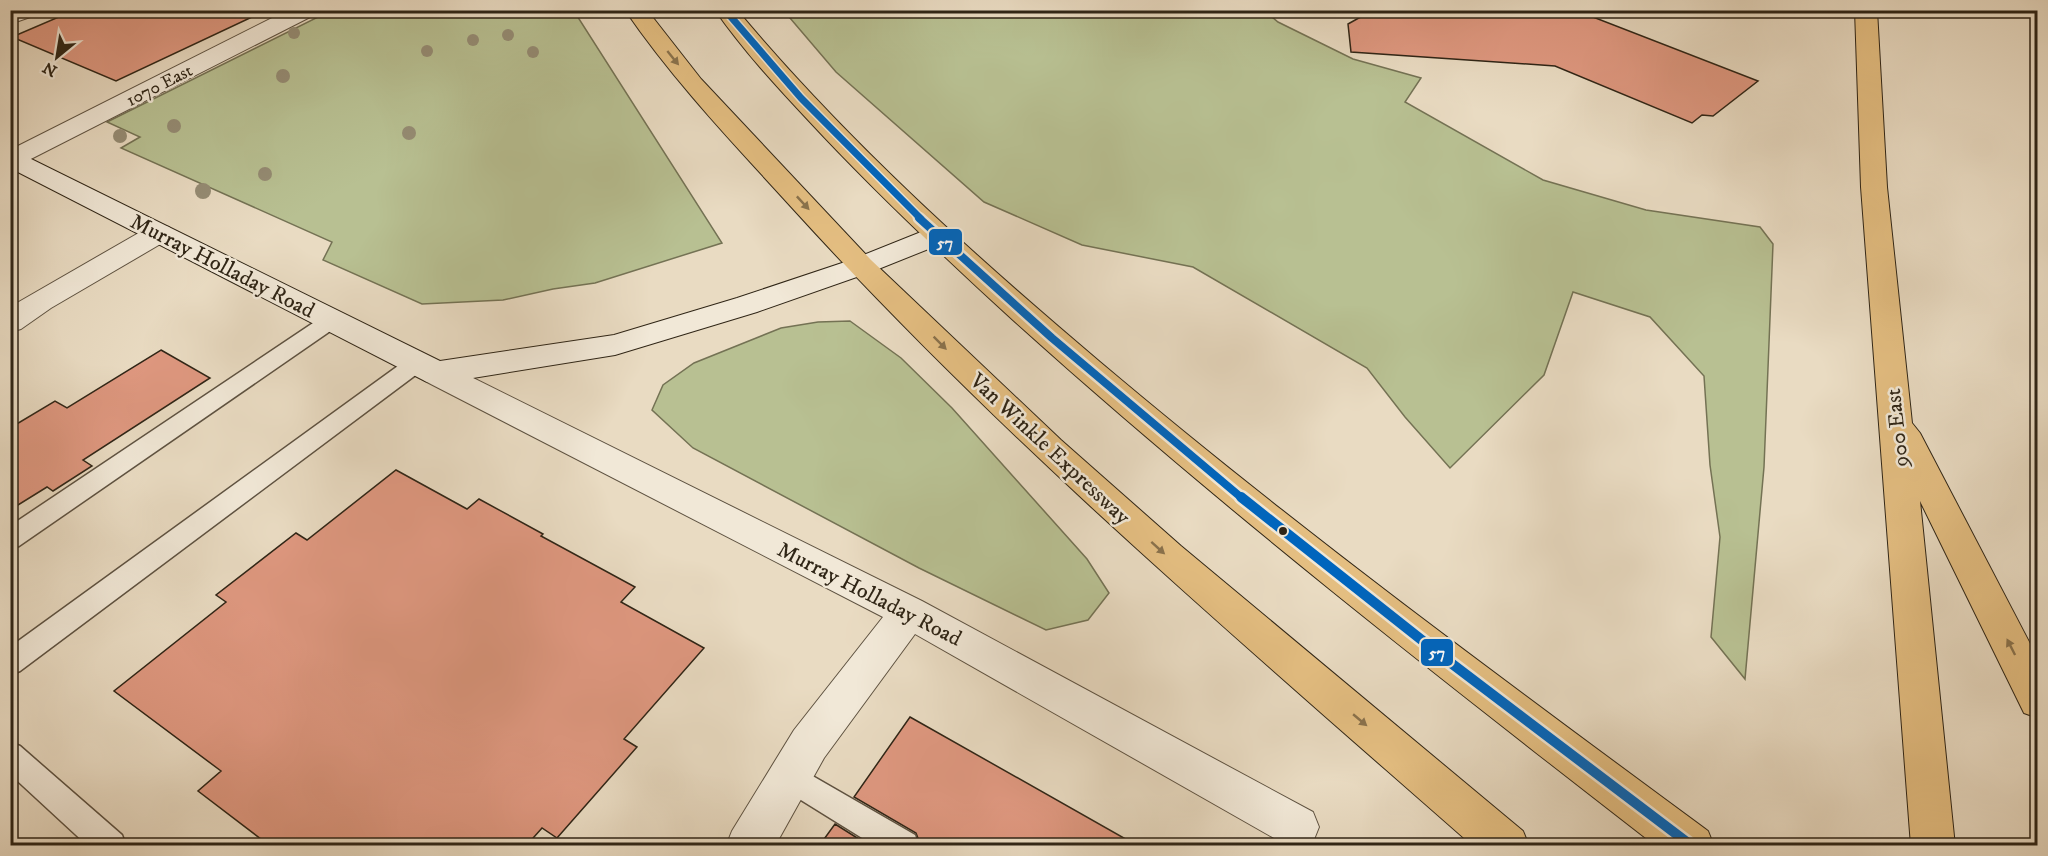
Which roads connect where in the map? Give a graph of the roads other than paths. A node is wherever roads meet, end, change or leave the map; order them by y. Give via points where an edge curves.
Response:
1 (28, 10) edge
2 (306, 10) edge
3 (635, 10) edge
4 (725, 10) edge
5 (1866, 10) edge
6 (10, 18) edge
7 (11, 158) edge
8 (159, 233) junction
9 (936, 236) junction
10 (861, 266) junction
11 (10, 296) edge
12 (40, 301) junction
13 (332, 320) junction
14 (10, 322) edge
15 (427, 368) junction
16 (1894, 415) junction
17 (10, 539) edge
18 (909, 612) junction
19 (10, 663) edge
20 (2037, 700) edge
21 (10, 755) edge
22 (790, 777) junction
23 (1297, 827) dead end
24 (111, 846) edge
25 (748, 846) edge
26 (904, 846) edge
27 (1507, 846) edge
28 (1692, 846) edge
29 (1933, 846) edge

1 - 6 street
2 - 7 street, 1070 East
3 -> 10 main road, Van Winkle Expressway via 693,84
4 - 9 main road via 830,130
5 - 16 main road, 900 East via 1874,187
7 - 8 street, Murray Holladay Road
8 - 12 street
8 - 13 street, Murray Holladay Road
9 - 10 street
9 - 28 main road via 1205,469 1447,661
10 - 15 street via 615,345
10 -> 27 main road, Van Winkle Expressway via 1049,448 1168,556
11 - 12 street
12 - 14 street
13 - 15 street, Murray Holladay Road
13 - 17 lane
15 - 18 street, Murray Holladay Road
15 - 19 lane
20 -> 16 main road
16 - 29 main road, 900 East
18 - 22 street via 809,744
18 - 23 street, Murray Holladay Road
21 - 24 lane
22 - 25 street
22 - 26 lane

